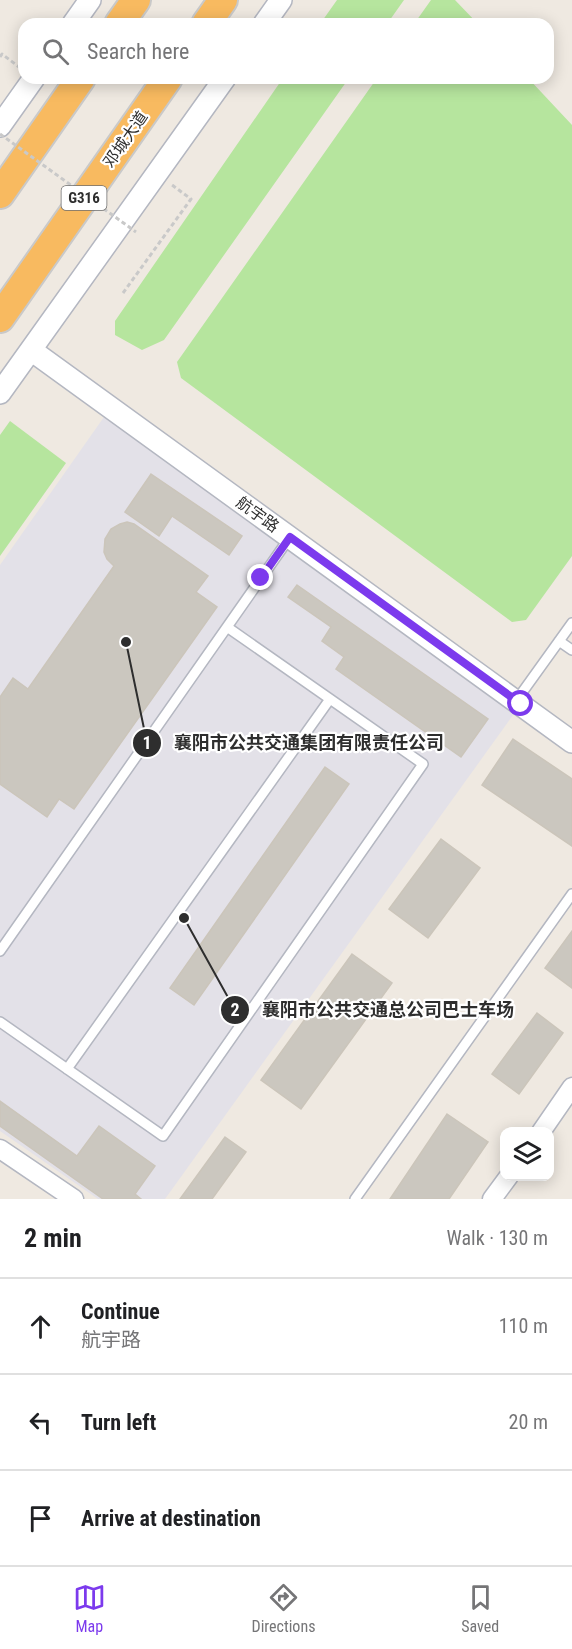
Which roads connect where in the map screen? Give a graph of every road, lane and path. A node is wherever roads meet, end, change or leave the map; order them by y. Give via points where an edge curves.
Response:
1 (90, 0) edge
2 (136, 0) edge
3 (223, 0) edge
4 (281, 0) edge
5 (77, 18) edge
6 (123, 18) edge
7 (210, 18) edge
8 (268, 18) edge
9 (0, 57) edge
10 (18, 66) edge
11 (21, 84) edge
12 (77, 84) edge
13 (164, 84) edge
14 (221, 84) edge
15 (0, 126) edge
16 (0, 134) edge
17 (171, 184) dead end
18 (0, 194) edge
19 (136, 232) dead end
20 (123, 292) dead end
21 (0, 318) edge
22 (31, 350) junction
23 (0, 393) edge
24 (290, 537) junction
25 (572, 623) edge
26 (227, 627) junction
27 (559, 641) junction
28 (572, 650) edge
29 (330, 699) junction
30 (516, 701) junction
31 (572, 742) edge
32 (572, 894) edge
33 (0, 951) edge
34 (0, 1022) edge
35 (67, 1069) junction
36 (572, 1088) edge
37 (544, 1127) edge
38 (0, 1149) edge
39 (505, 1181) edge
40 (74, 1199) edge
41 (355, 1199) edge
42 (492, 1199) edge

1 - 5 street
2 - 6 highway
3 - 7 highway
4 - 8 street
9 - 10 path via 2,54
11 - 15 street
12 - 18 highway
13 - 21 highway, 邓城大道 / G316
14 - 22 street
16 - 19 path, bridge
17 - 20 path via 191,199
22 - 23 street
22 - 24 street, 航宇路
24 - 26 lane
24 - 30 street, 航宇路
25 - 27 lane
26 - 29 lane
26 - 33 lane
27 - 28 lane
27 - 30 lane
29 - 35 lane
29 - 35 lane via 423,764 163,1136
30 - 31 street, 航宇路
32 - 41 lane
34 - 35 lane
36 - 37 street
38 - 40 street
39 - 42 street

